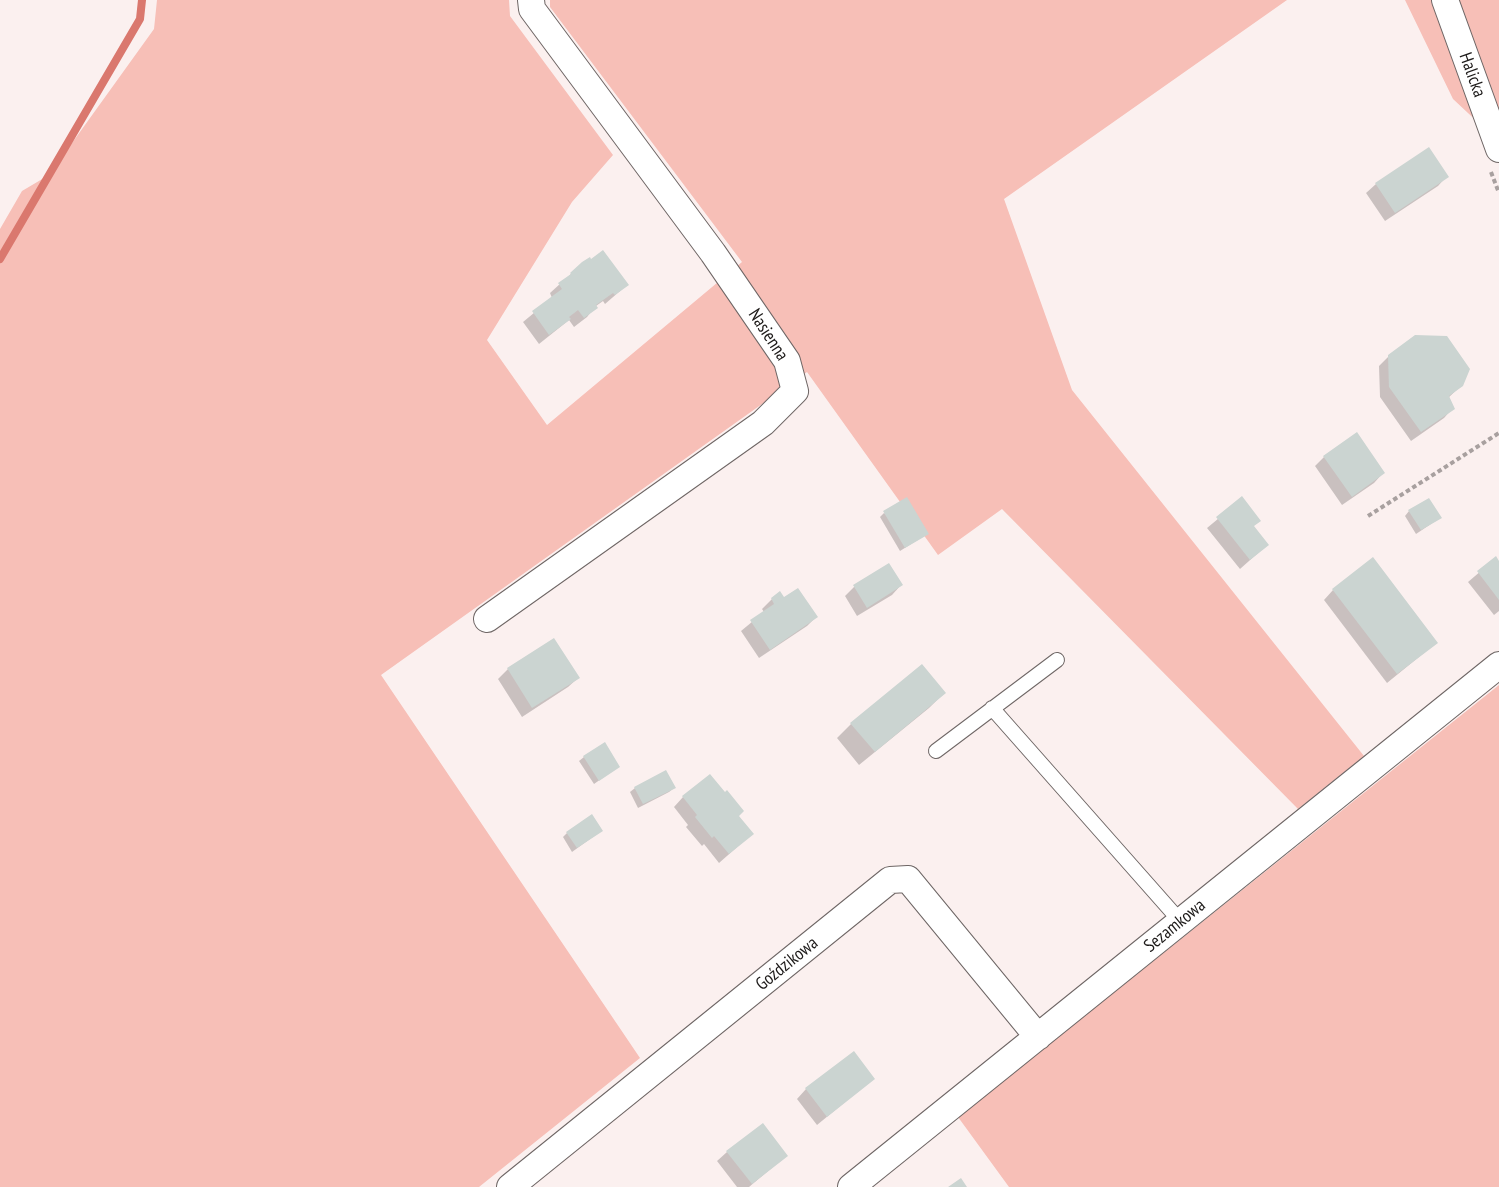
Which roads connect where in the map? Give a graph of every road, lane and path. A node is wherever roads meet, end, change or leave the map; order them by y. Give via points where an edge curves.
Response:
1 (531, 0) edge
2 (1444, 0) edge
3 (1499, 149) edge
4 (1499, 433) edge
5 (1368, 516) dead end
6 (487, 619) dead end
7 (1057, 660) dead end
8 (1499, 665) edge
9 (992, 708) junction
10 (936, 751) dead end
11 (1181, 922) junction
12 (1038, 1037) junction
13 (510, 1187) edge
14 (851, 1187) edge

1 - 6 street, Nasienna via 532,9 712,253 787,362 795,391 763,423
2 - 3 street, Halicka
4 - 5 path
7 - 9 lane
8 - 11 street, Sezamkowa
9 - 10 lane
9 - 11 lane
11 - 12 street, Sezamkowa
12 - 13 street, Goździkowa via 908,879 890,880
12 - 14 street, Sezamkowa

